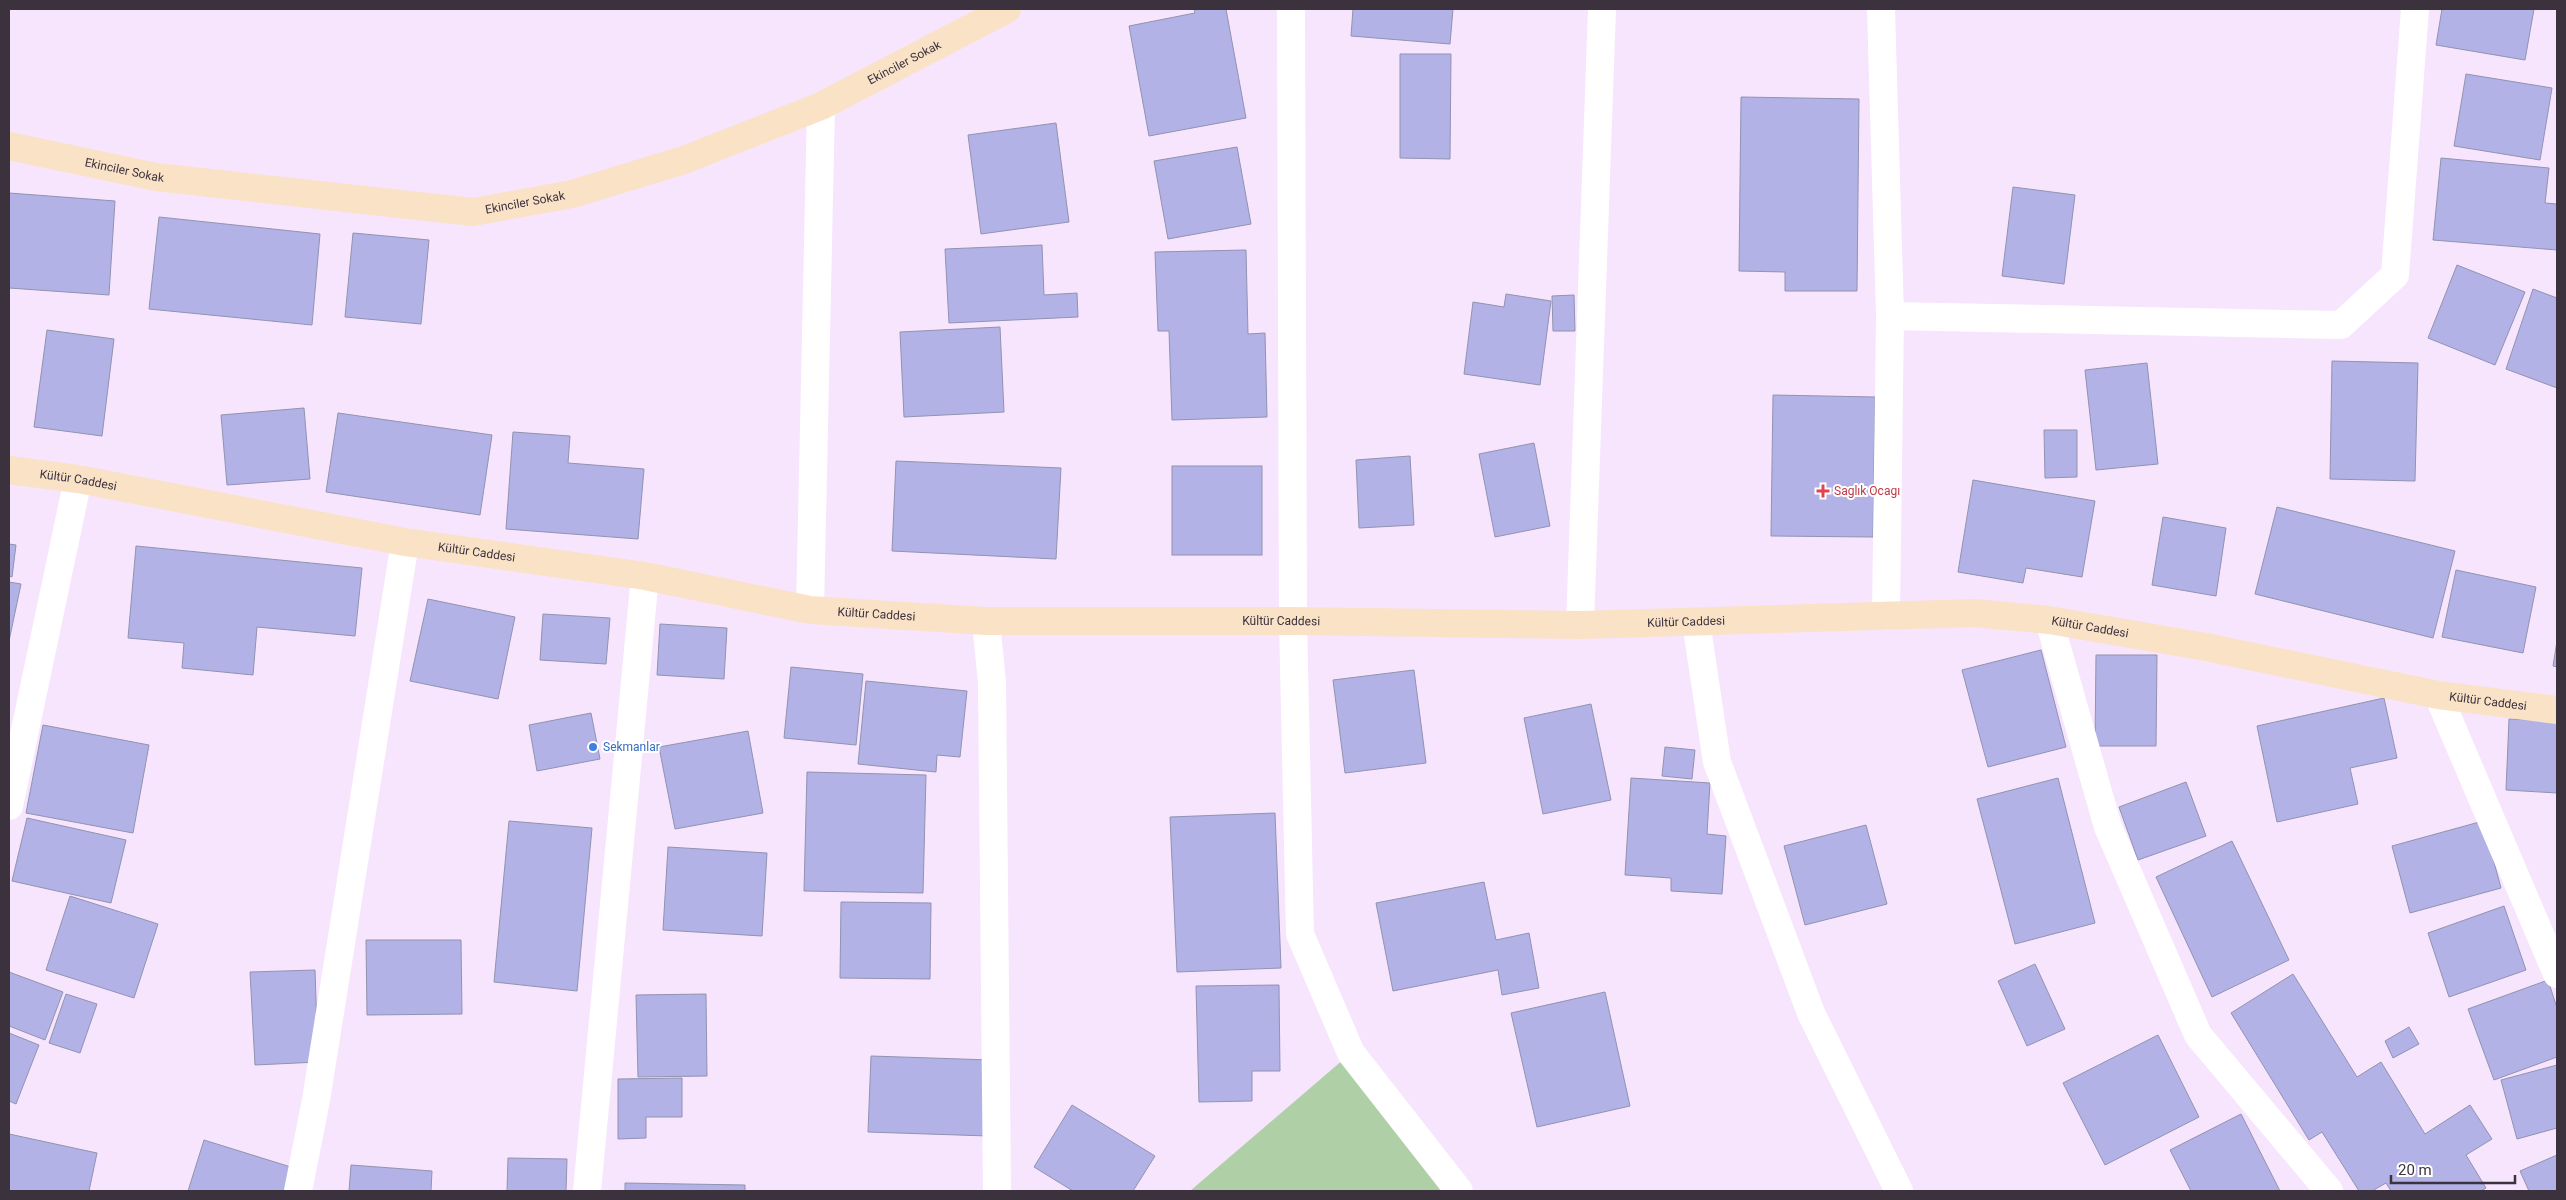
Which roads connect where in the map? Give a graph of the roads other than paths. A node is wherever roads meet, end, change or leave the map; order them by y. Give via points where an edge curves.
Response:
1 (1007, 9) edge
2 (1290, 9) edge
3 (1602, 9) edge
4 (1881, 9) edge
5 (2415, 9) edge
6 (821, 106) junction
7 (9, 146) edge
8 (1890, 316) junction
9 (9, 470) edge
10 (78, 479) junction
11 (405, 542) junction
12 (645, 576) junction
13 (810, 610) junction
14 (1886, 616) junction
15 (1293, 620) junction
16 (2049, 620) junction
17 (986, 621) junction
18 (1696, 622) junction
19 (1580, 625) junction
20 (2438, 695) junction
21 (2557, 710) edge
22 (9, 806) edge
23 (2557, 974) edge
24 (298, 1191) edge
25 (587, 1191) edge
26 (997, 1191) edge
27 (1459, 1191) edge
28 (1899, 1191) edge
29 (2329, 1191) edge

1 - 6 street, Ekinciler Sokak
2 - 15 street
3 - 19 street
4 - 8 street
5 - 8 street via 2395,275 2341,324
6 - 7 street, Ekinciler Sokak via 684,160 572,194 473,212 156,177
6 - 13 street
8 - 14 street
9 - 10 street, Kültür Caddesi
10 - 11 street, Kültür Caddesi
10 - 22 street
11 - 12 street, Kültür Caddesi
11 - 24 street via 318,1091
12 - 13 street, Kültür Caddesi
12 - 25 street
13 - 17 street, Kültür Caddesi
14 - 16 street, Kültür Caddesi via 1976,613
14 - 18 street, Kültür Caddesi
15 - 17 street, Kültür Caddesi
15 - 19 street, Kültür Caddesi
15 - 27 street via 1300,934 1351,1053
16 - 20 street, Kültür Caddesi via 2206,647
16 - 29 street via 2108,827 2198,1035
17 - 26 street via 992,683
18 - 19 street, Kültür Caddesi
18 - 28 street via 1717,762 1811,1013
20 - 21 street, Kültür Caddesi
20 - 23 street

